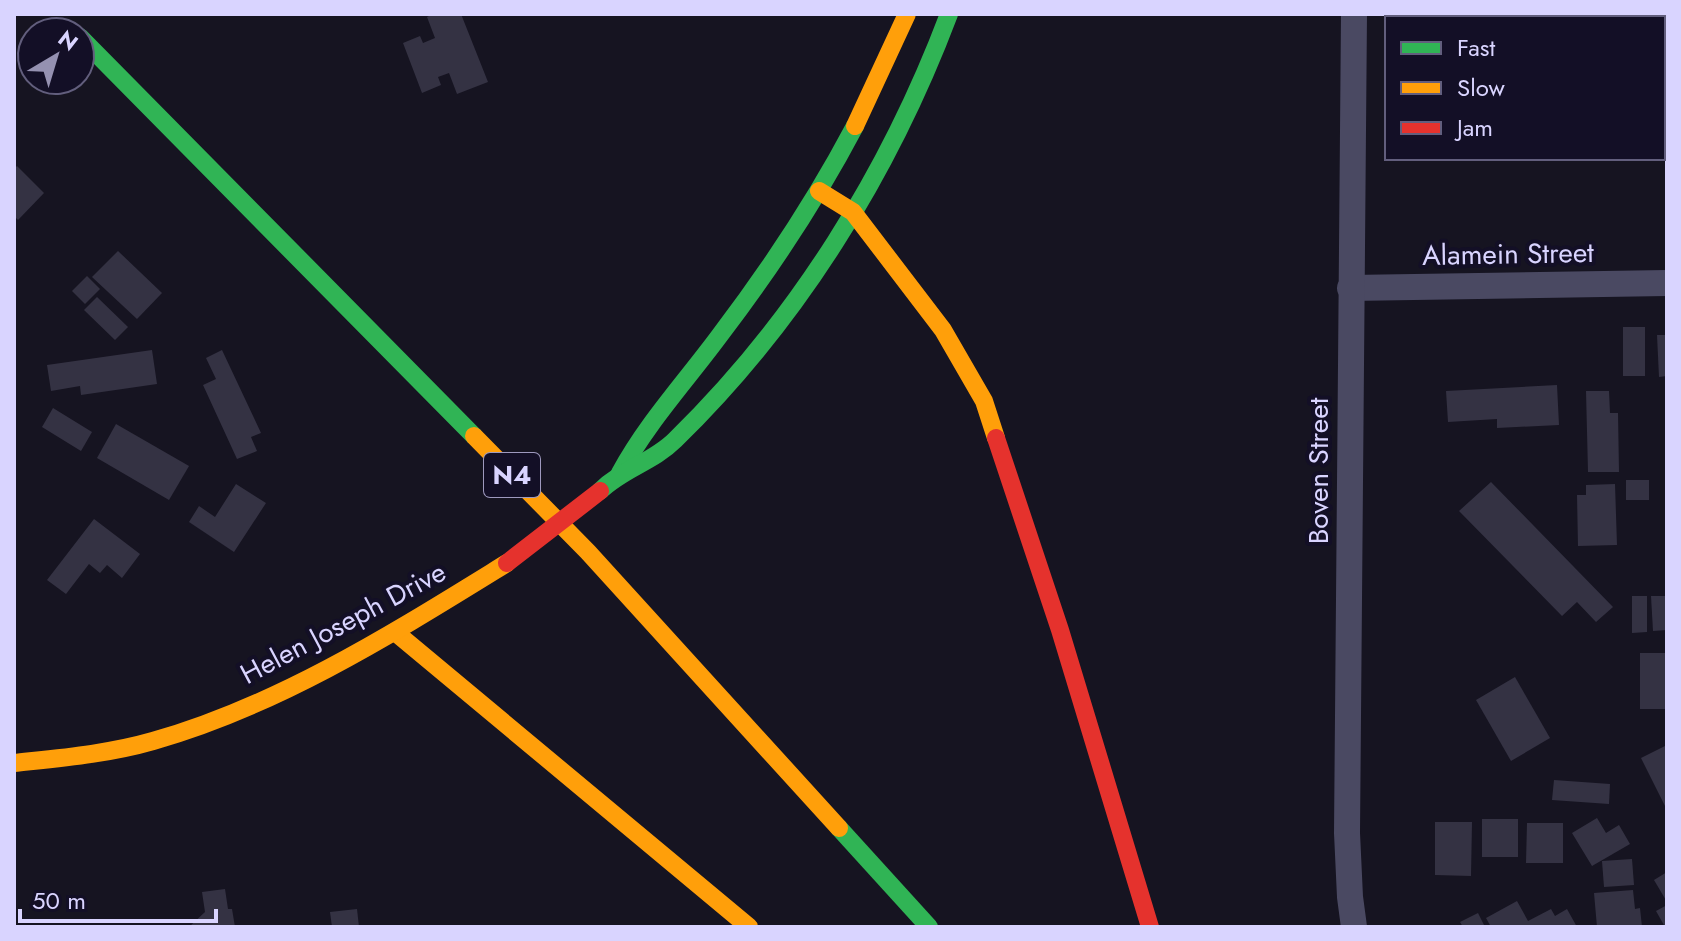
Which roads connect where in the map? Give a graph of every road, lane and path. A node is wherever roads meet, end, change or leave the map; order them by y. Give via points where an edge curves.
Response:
1 (907, 14) edge
2 (949, 14) edge
3 (1354, 14) edge
4 (96, 53) edge
5 (819, 191) junction
6 (853, 212) junction
7 (1667, 283) edge
8 (1350, 288) junction
9 (620, 473) junction
10 (395, 632) junction
11 (14, 763) edge
12 (749, 927) edge
13 (929, 927) edge
14 (1150, 927) edge
15 (1354, 927) edge

1 - 5 main road, Helen Joseph Drive
2 - 6 main road, Helen Joseph Drive via 917,95
3 - 8 street, Boven Street
4 - 13 main road, N4 via 588,552
5 - 6 main road
5 - 9 main road, Helen Joseph Drive via 757,286 635,444
6 - 9 main road, Helen Joseph Drive via 795,300 721,390 674,441 652,459
6 - 14 main road via 943,330 984,401
7 - 8 street, Alamein Street
8 - 15 street, Boven Street via 1347,833
9 - 10 main road, Helen Joseph Drive, bridge via 507,563
10 - 11 main road, Helen Joseph Drive via 280,694 168,737
10 - 12 main road

